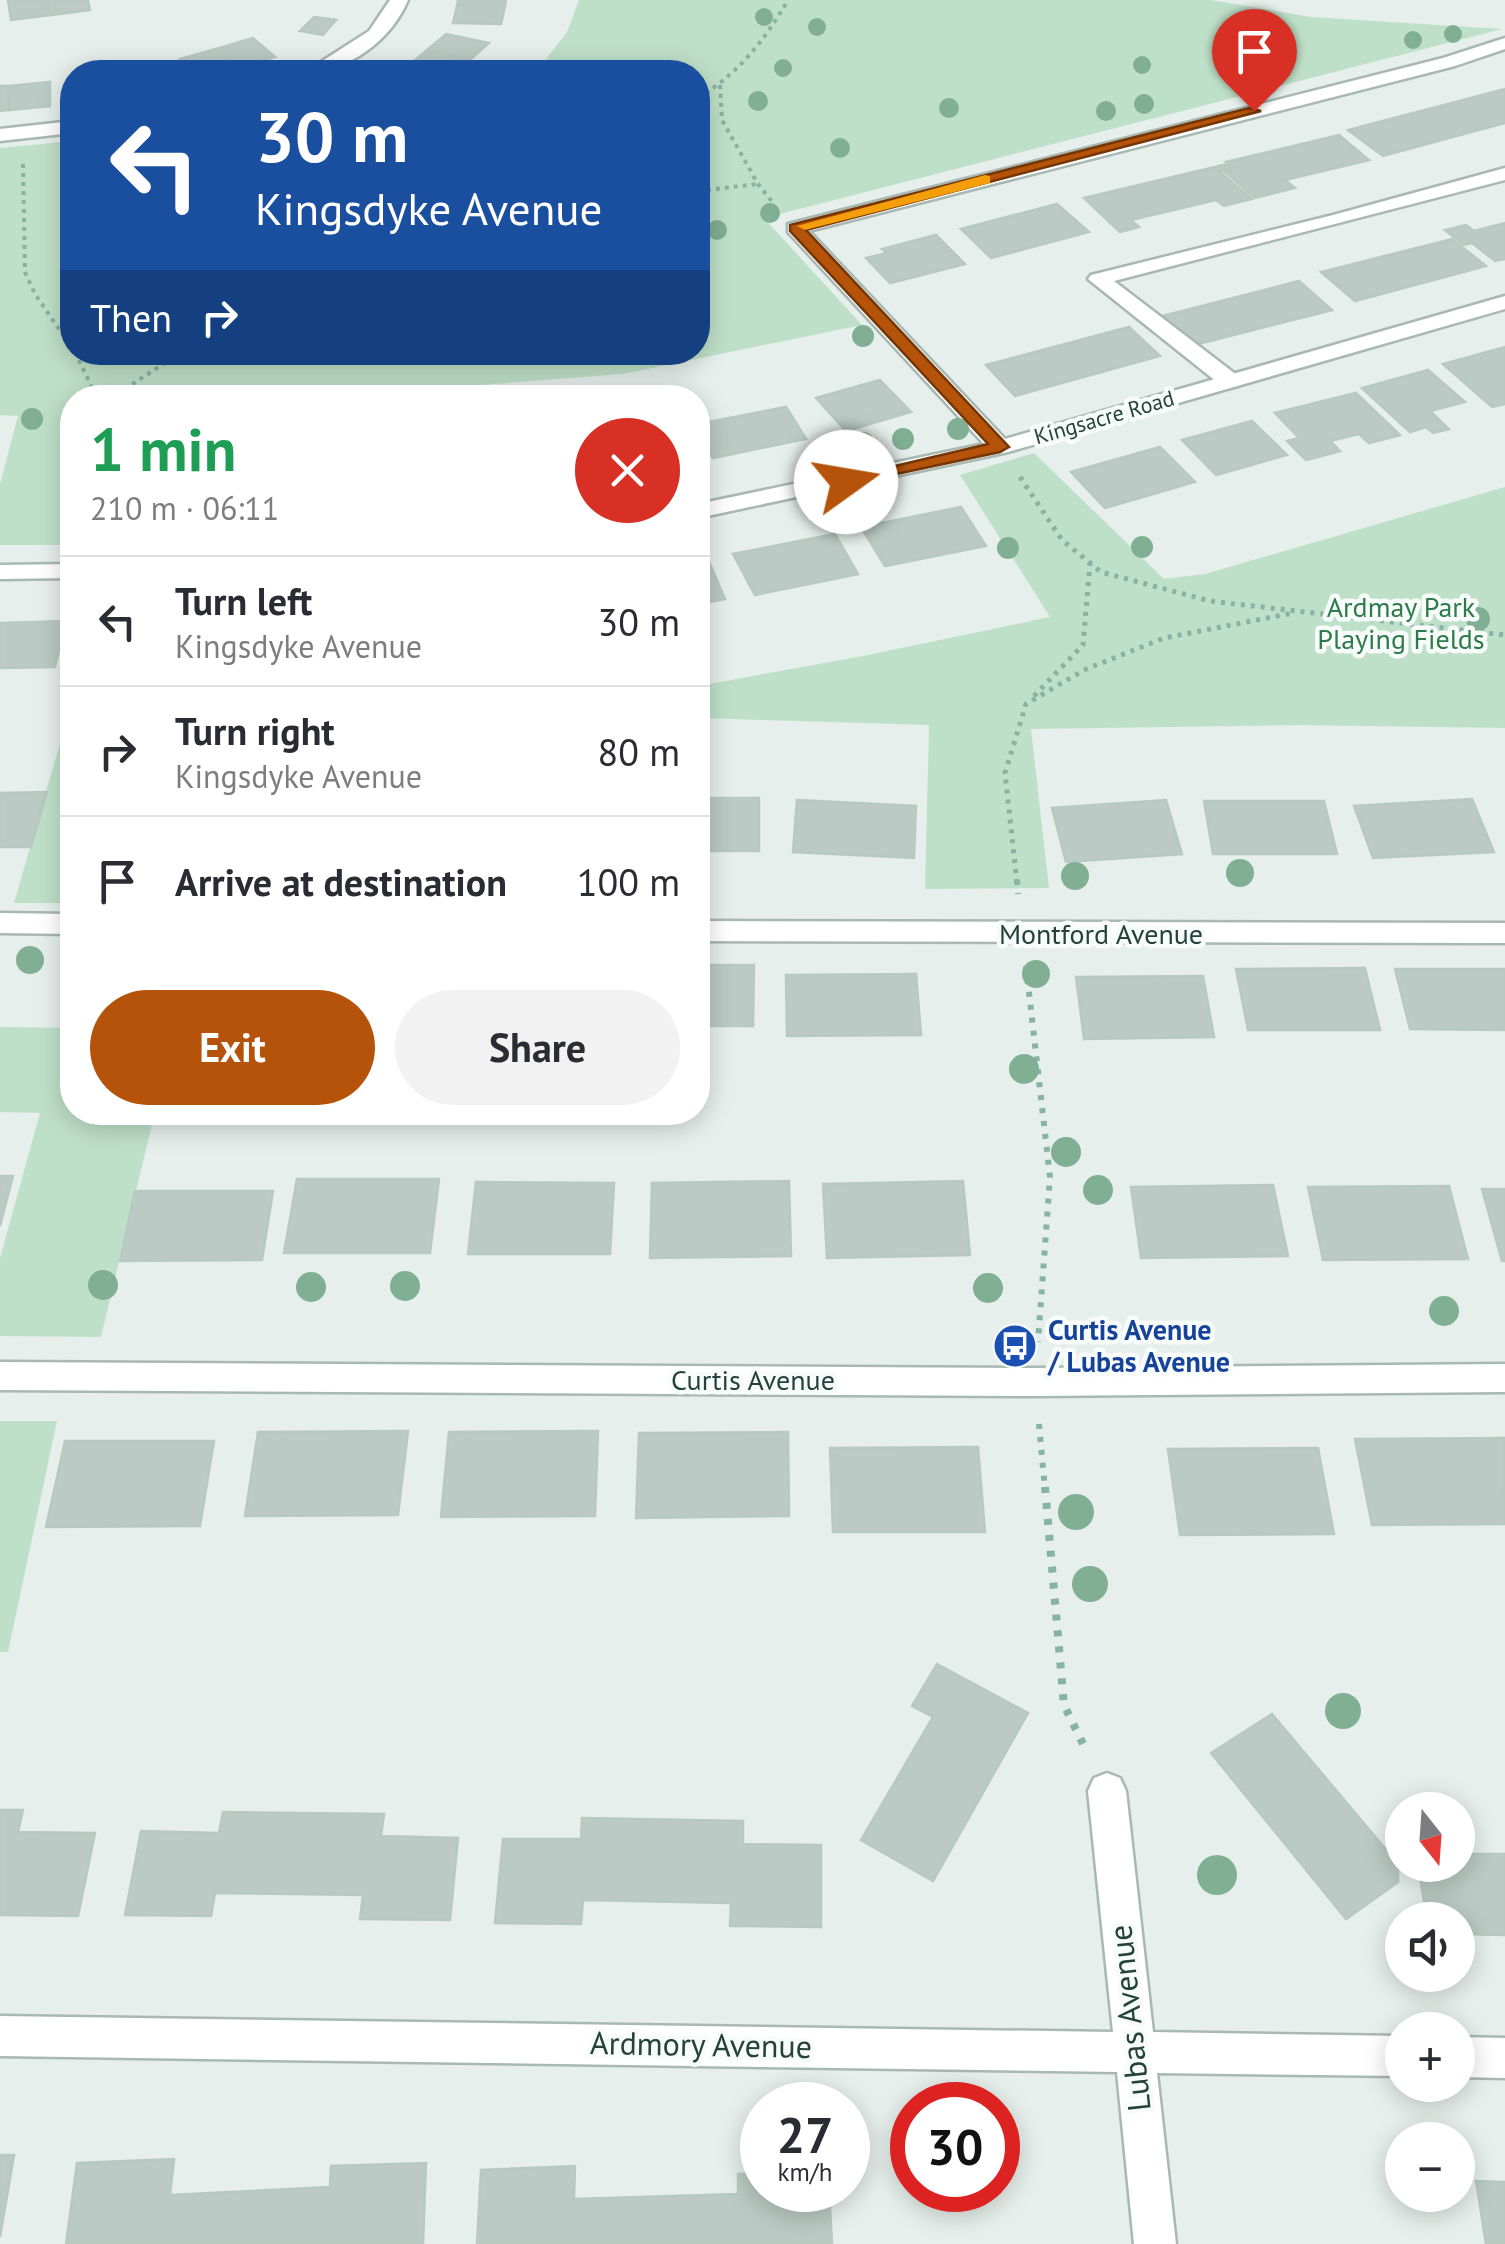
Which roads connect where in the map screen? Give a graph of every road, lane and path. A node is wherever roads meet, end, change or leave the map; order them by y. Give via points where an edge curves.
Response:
1 (399, 0) edge
2 (788, 0) edge
3 (1505, 43) edge
4 (336, 60) edge
5 (720, 86) junction
6 (710, 91) edge
7 (60, 128) edge
8 (22, 133) junction
9 (0, 135) edge
10 (1505, 174) edge
11 (758, 184) junction
12 (710, 190) edge
13 (795, 228) junction
14 (1505, 302) edge
15 (60, 326) edge
16 (162, 365) edge
17 (1230, 381) junction
18 (131, 385) edge
19 (1000, 447) junction
20 (710, 509) edge
21 (1090, 563) junction
22 (60, 570) edge
23 (0, 572) edge
24 (1293, 612) junction
25 (1505, 635) edge
26 (1026, 704) junction
27 (0, 923) edge
28 (60, 924) edge
29 (710, 931) edge
30 (1505, 933) edge
31 (1022, 934) junction
32 (0, 1376) edge
33 (1505, 1378) edge
34 (1035, 1382) junction
35 (1106, 1791) joint
36 (0, 2036) edge
37 (1133, 2052) junction
38 (1385, 2056) edge
39 (1475, 2057) edge
40 (1505, 2058) edge
41 (1155, 2244) edge

1 - 4 street via 393,17 366,43
2 - 5 path via 760,49
3 - 13 street
5 - 6 path
5 - 11 path via 722,120
7 - 8 street
8 - 9 street
8 - 15 path via 24,272
10 - 17 street via 1098,279
11 - 12 path
11 - 13 path
13 - 19 street
14 - 17 street, Kingsacre Road
16 - 18 path
17 - 19 street, Kingsacre Road
19 - 20 street, Kingsacre Road
19 - 21 path via 1062,540
21 - 24 path via 1101,572 1210,601
21 - 26 path via 1082,645
22 - 23 street
24 - 25 path
24 - 26 path via 1164,638 1084,670
26 - 31 path via 1006,772
27 - 28 street
29 - 31 street, Montford Avenue
30 - 31 street, Montford Avenue
31 - 34 path via 1050,1177
32 - 34 street, Curtis Avenue
33 - 34 street, Curtis Avenue
34 - 35 path via 1064,1705
35 - 37 street, Lubas Avenue
36 - 37 street, Ardmory Avenue
37 - 38 street, Ardmory Avenue
37 - 41 street, Lubas Avenue
39 - 40 street

